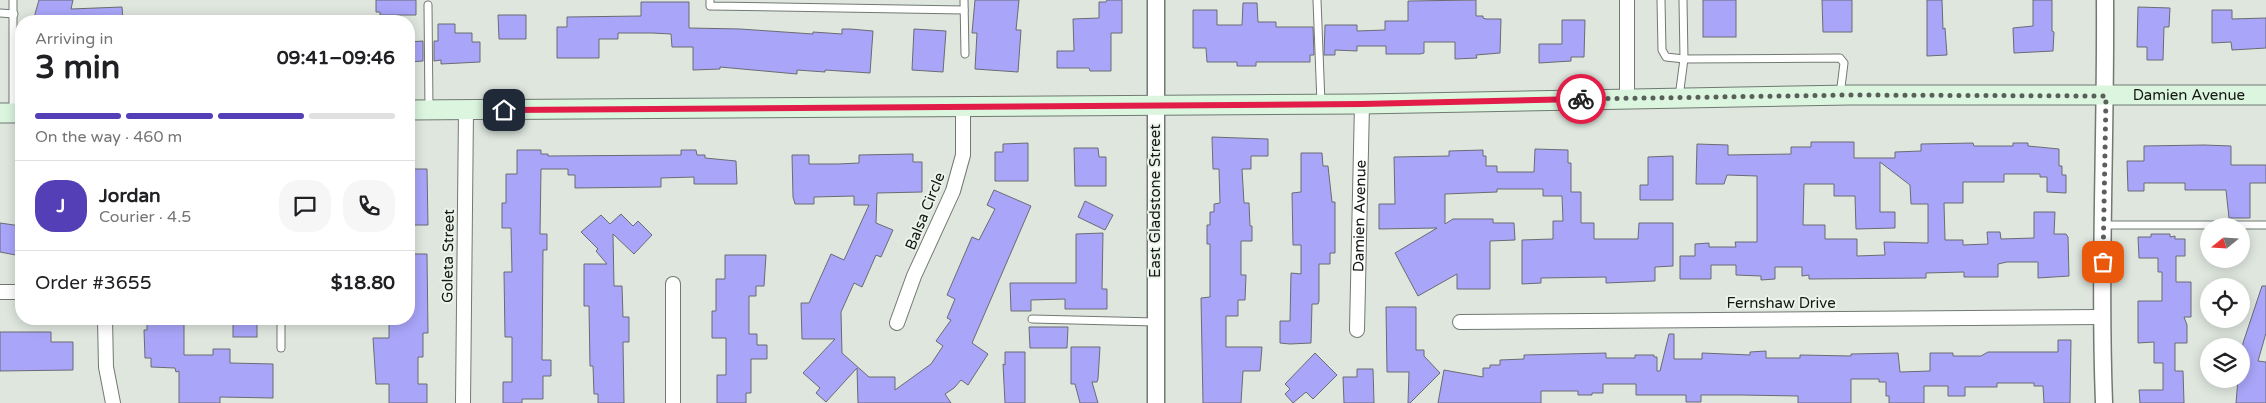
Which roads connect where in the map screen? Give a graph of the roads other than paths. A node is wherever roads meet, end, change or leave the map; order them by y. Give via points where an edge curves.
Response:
1 (14, 0) edge
2 (710, 0) edge
3 (964, 0) edge
4 (1156, 0) edge
5 (1317, 0) edge
6 (1627, 0) edge
7 (1661, 0) edge
8 (1683, 0) edge
9 (2105, 0) edge
10 (428, 6) dead end
11 (964, 10) junction
12 (0, 14) edge
13 (14, 14) junction
14 (965, 54) dead end
15 (1684, 59) junction
16 (2266, 95) edge
17 (1840, 96) junction
18 (2106, 96) junction
19 (1679, 97) junction
20 (1627, 98) junction
21 (1321, 104) junction
22 (1362, 104) junction
23 (1155, 105) junction
24 (963, 107) junction
25 (415, 110) edge
26 (429, 110) junction
27 (466, 110) junction
28 (11, 113) edge
29 (2104, 225) junction
30 (2266, 225) edge
31 (674, 284) dead end
32 (0, 292) edge
33 (15, 292) edge
34 (2101, 317) junction
35 (1032, 319) dead end
36 (1156, 322) junction
37 (1460, 322) dead end
38 (897, 323) dead end
39 (105, 325) edge
40 (281, 325) edge
41 (1357, 330) dead end
42 (282, 348) dead end
43 (113, 403) edge
44 (463, 403) edge
45 (673, 403) edge
46 (1156, 403) edge
47 (2104, 403) edge

1 - 13 lane
2 - 11 lane via 710,6
3 - 11 lane
4 - 23 street, East Gladstone Street
5 - 21 lane
6 - 20 street
7 - 15 lane via 1662,50 1666,57
8 - 15 lane
9 - 18 street
10 - 26 lane
11 - 14 lane
12 - 13 lane
13 - 28 lane
15 - 17 lane via 1840,58 1844,63
15 - 19 lane
16 - 18 main road, Damien Avenue
17 - 18 main road, Damien Avenue
17 - 19 main road, Damien Avenue
18 - 29 street
19 - 20 main road, Damien Avenue
20 - 22 main road, Damien Avenue
21 - 22 main road, Damien Avenue
21 - 23 main road, Damien Avenue
22 - 41 street, Damien Avenue
23 - 24 main road, Damien Avenue
23 - 36 street, East Gladstone Street
24 - 27 main road, Damien Avenue
24 - 38 street, Balsa Circle via 962,155 953,191 914,276
25 - 26 main road, Damien Avenue
26 - 27 main road, Damien Avenue
27 - 44 street, Goleta Street
29 - 30 lane
29 - 34 street
31 - 45 street
32 - 33 street
34 - 37 street, Fernshaw Drive
34 - 47 street
35 - 36 lane
36 - 46 street, East Gladstone Street
39 - 43 street via 106,368
40 - 42 lane

